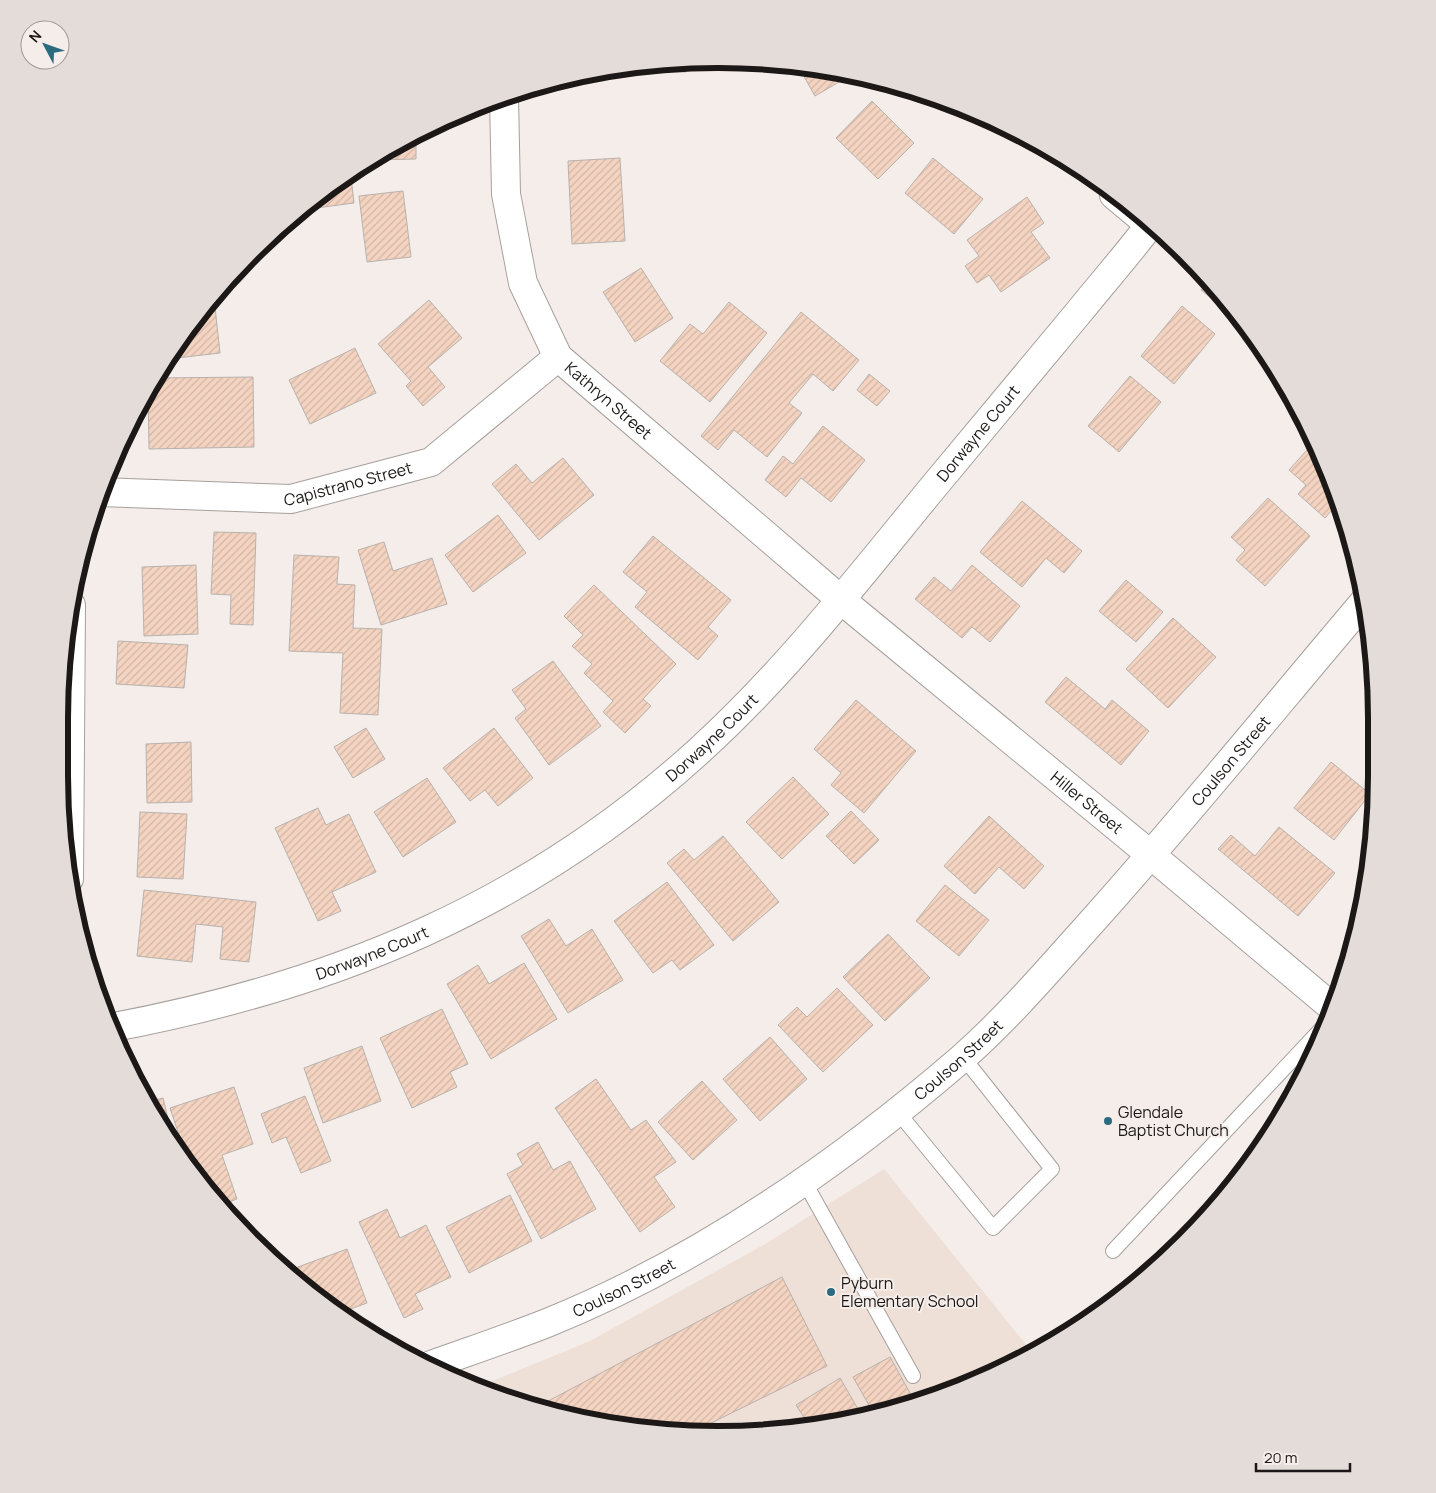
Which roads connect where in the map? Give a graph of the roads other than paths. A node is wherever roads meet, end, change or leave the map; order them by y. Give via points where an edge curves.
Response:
1 (504, 104) edge
2 (1147, 229) edge
3 (558, 358) junction
4 (108, 492) edge
5 (840, 599) junction
6 (1359, 608) edge
7 (71, 658) edge
8 (69, 822) edge
9 (1151, 855) junction
10 (1327, 1003) edge
11 (118, 1026) edge
12 (1312, 1038) edge
13 (963, 1057) junction
14 (897, 1111) junction
15 (804, 1182) junction
16 (1113, 1251) dead end
17 (439, 1362) edge
18 (913, 1376) dead end

1 - 3 street, Kathryn Street via 506,194 523,283
2 - 5 street, Dorwayne Court
3 - 4 street, Capistrano Street via 431,462 291,499
3 - 5 street, Kathryn Street
5 - 9 street, Hiller Street
5 - 11 street, Dorwayne Court via 768,683 700,750 610,825 528,880 451,921 363,960 271,990
6 - 9 street, Coulson Street
7 - 8 street
9 - 10 street, Hiller Street
9 - 13 street, Coulson Street via 1039,980
12 - 16 lane
13 - 14 street, Coulson Street
13 - 14 lane via 1052,1169 992,1228
14 - 15 street, Coulson Street
15 - 17 street, Coulson Street via 703,1245 630,1284 548,1322
15 - 18 lane

